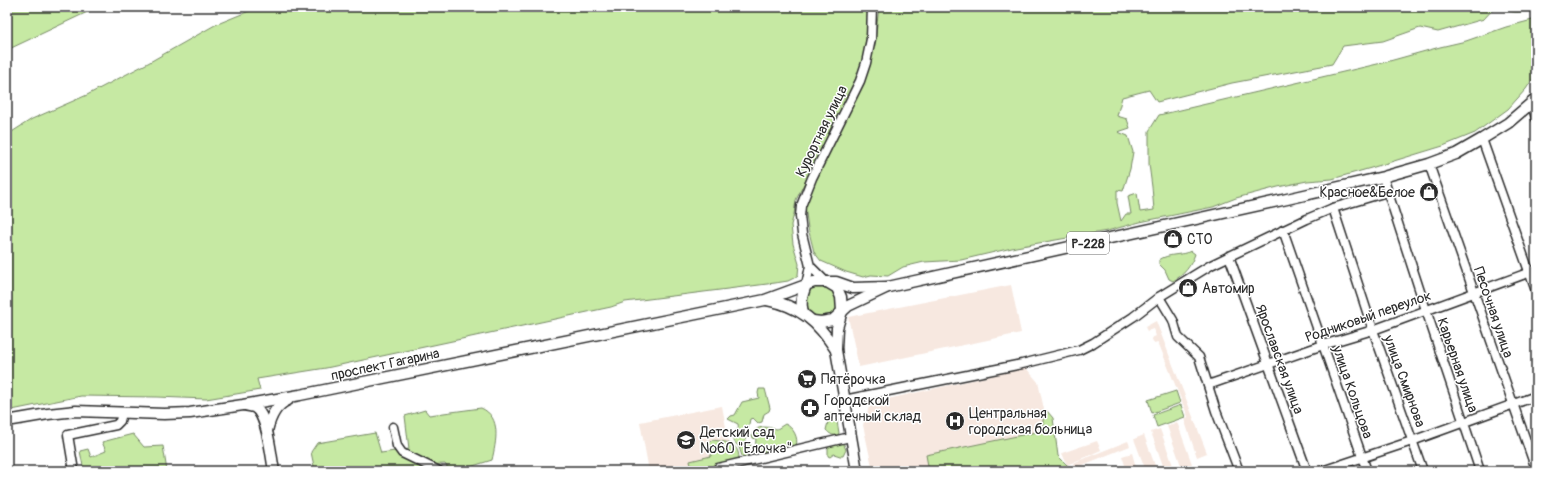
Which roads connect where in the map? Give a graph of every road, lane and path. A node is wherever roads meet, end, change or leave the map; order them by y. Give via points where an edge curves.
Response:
1 (872, 7) edge
2 (1534, 101) edge
3 (1536, 118) edge
4 (1482, 139) junction
5 (1429, 164) junction
6 (1383, 177) junction
7 (1387, 192) junction
8 (1333, 208) junction
9 (1283, 230) junction
10 (1229, 256) junction
11 (810, 266) junction
12 (1533, 271) edge
13 (825, 281) junction
14 (806, 285) junction
15 (888, 287) junction
16 (1536, 291) edge
17 (1474, 293) junction
18 (1158, 297) junction
19 (765, 300) junction
20 (1426, 310) junction
21 (842, 311) junction
22 (803, 313) junction
23 (813, 321) junction
24 (1373, 330) junction
25 (1323, 345) junction
26 (836, 350) junction
27 (1267, 364) junction
28 (1208, 385) junction
29 (300, 395) junction
30 (1536, 396) edge
31 (844, 400) junction
32 (1513, 404) junction
33 (243, 405) junction
34 (122, 413) junction
35 (7, 422) edge
36 (1463, 422) junction
37 (393, 427) dead end
38 (267, 431) junction
39 (850, 437) junction
40 (1412, 441) junction
41 (1362, 458) junction
42 (1536, 469) edge
43 (74, 471) edge
44 (274, 471) edge
45 (439, 471) edge
46 (716, 471) edge
47 (857, 471) edge
48 (1239, 471) edge
49 (1307, 471) edge
50 (1322, 471) edge
51 (1367, 471) edge
52 (1423, 471) edge
53 (1480, 471) edge

1 - 11 street, Курортная улица via 866,63 801,206 802,234
2 - 3 street
2 - 4 main road, Р-228 via 1508,123
4 - 5 main road, Р-228 via 1456,154
4 - 12 street
5 - 6 main road, Р-228
5 - 17 street, Песочная улица
6 - 7 street, Карьерная улица
6 - 15 main road, Р-228
7 - 8 street
7 - 20 street, Карьерная улица
8 - 9 street
8 - 24 street, улица Смирнова
9 - 10 street
9 - 25 street, улица Кольцова
10 - 18 street via 1192,275
10 - 27 street, Ярославская улица
11 - 13 street
11 - 14 street, Курортная улица
12 - 16 street
12 - 17 street, Родниковый переулок
13 - 14 main road, Р-228
13 - 15 main road, Р-228 via 853,288
13 - 21 main road via 837,288 840,293
14 - 19 main road, проспект Гагарина
14 - 22 main road via 800,304
15 - 21 main road, Р-228 via 859,299
17 - 20 street, Родниковый переулок
17 - 32 street, Песочная улица
18 - 28 street via 1173,320 1178,337 1199,357
18 - 31 street via 1119,326 1079,350
19 - 22 main road, проспект Гагарина via 784,303
19 - 29 main road, проспект Гагарина
20 - 24 street, Родниковый переулок
20 - 36 street, Карьерная улица
21 - 23 main road, Р-228 via 832,320
21 - 26 main road via 837,328
22 - 23 main road
23 - 26 main road
24 - 25 street, Родниковый переулок
24 - 40 street, улица Смирнова
25 - 27 street, Родниковый переулок
25 - 41 street, улица Кольцова
26 - 31 main road
27 - 28 street, Родниковый переулок
27 - 49 street, Ярославская улица
28 - 48 street
29 - 33 main road, проспект Гагарина
29 - 38 main road via 276,408
30 - 32 street
31 - 39 main road
32 - 36 street
32 - 42 street, Песочная улица
33 - 34 main road, проспект Гагарина via 190,413
33 - 38 main road via 255,408 260,413
34 - 35 main road, проспект Гагарина via 76,411
34 - 43 street via 116,425 68,435
36 - 40 street
36 - 53 street, Карьерная улица
37 - 45 street via 397,446 402,453
38 - 44 main road
39 - 46 street via 718,468
39 - 47 main road
40 - 41 street
40 - 52 street, улица Смирнова
41 - 50 street
41 - 51 street, улица Кольцова

